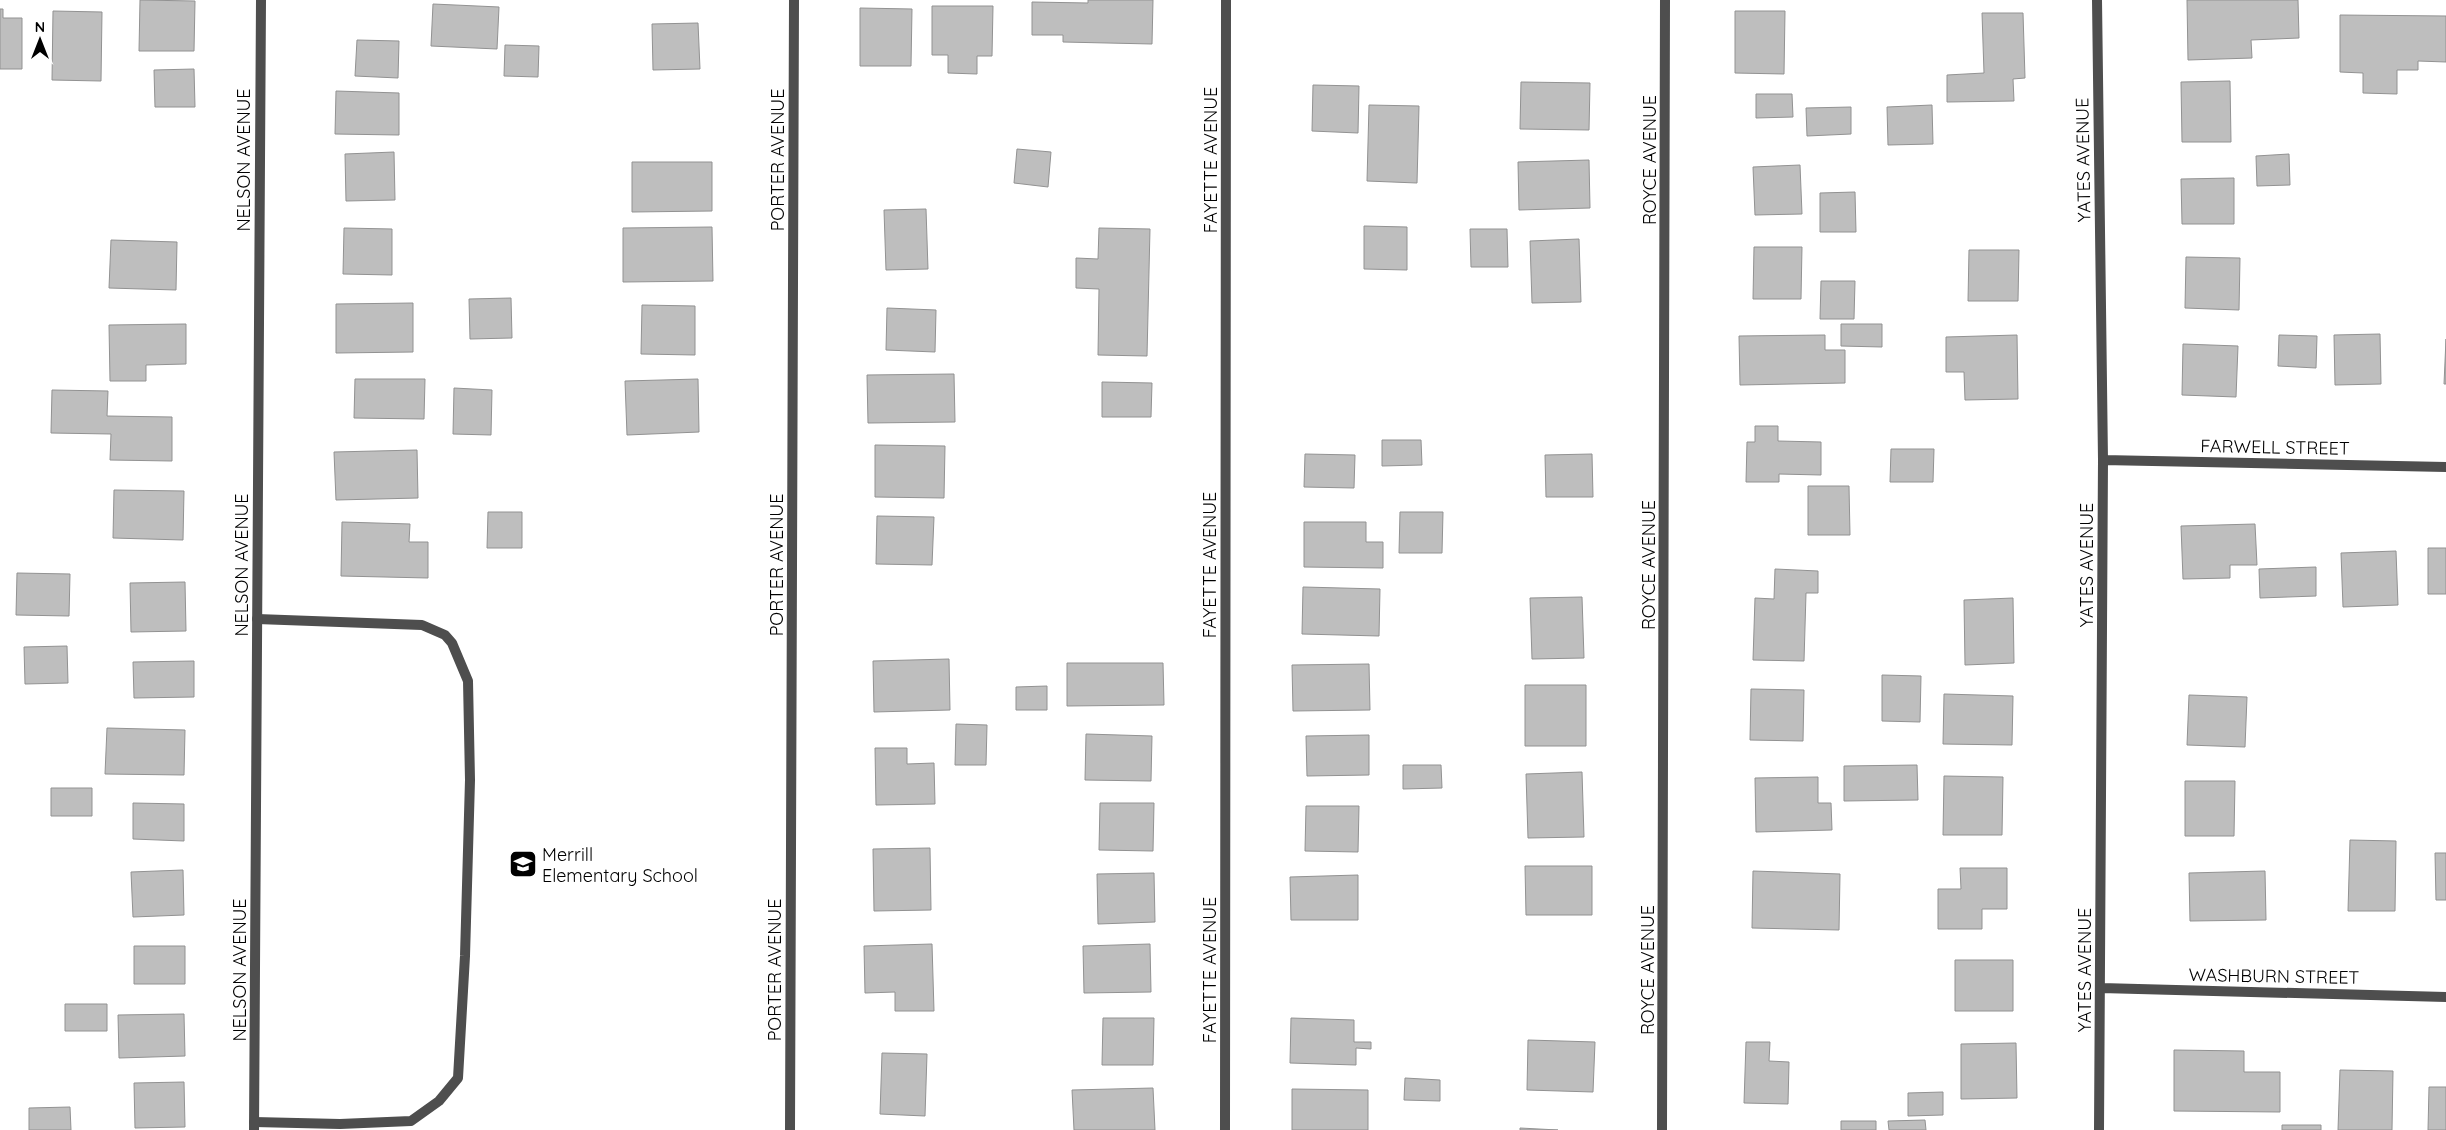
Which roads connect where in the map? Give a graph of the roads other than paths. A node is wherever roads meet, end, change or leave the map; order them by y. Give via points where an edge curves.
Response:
1 (261, 0) edge
2 (794, 0) edge
3 (1226, 0) edge
4 (1665, 0) edge
5 (2098, 0) edge
6 (2103, 460) junction
7 (2446, 467) edge
8 (257, 619) junction
9 (2101, 988) junction
10 (2446, 997) edge
11 (254, 1126) edge
12 (790, 1130) edge
13 (1225, 1130) edge
14 (1662, 1130) edge
15 (2099, 1130) edge

1 - 8 street, NELSON AVENUE
2 - 12 street, PORTER AVENUE
3 - 13 street, FAYETTE AVENUE
4 - 14 street, ROYCE AVENUE
5 - 6 street, YATES AVENUE
6 - 7 street, FARWELL STREET
6 - 9 street, YATES AVENUE
8 - 11 street, NELSON AVENUE
8 - 11 street via 422,625 445,635 452,643 468,681 470,780 458,1078 439,1102 411,1121
9 - 10 street, WASHBURN STREET
9 - 15 street, YATES AVENUE

